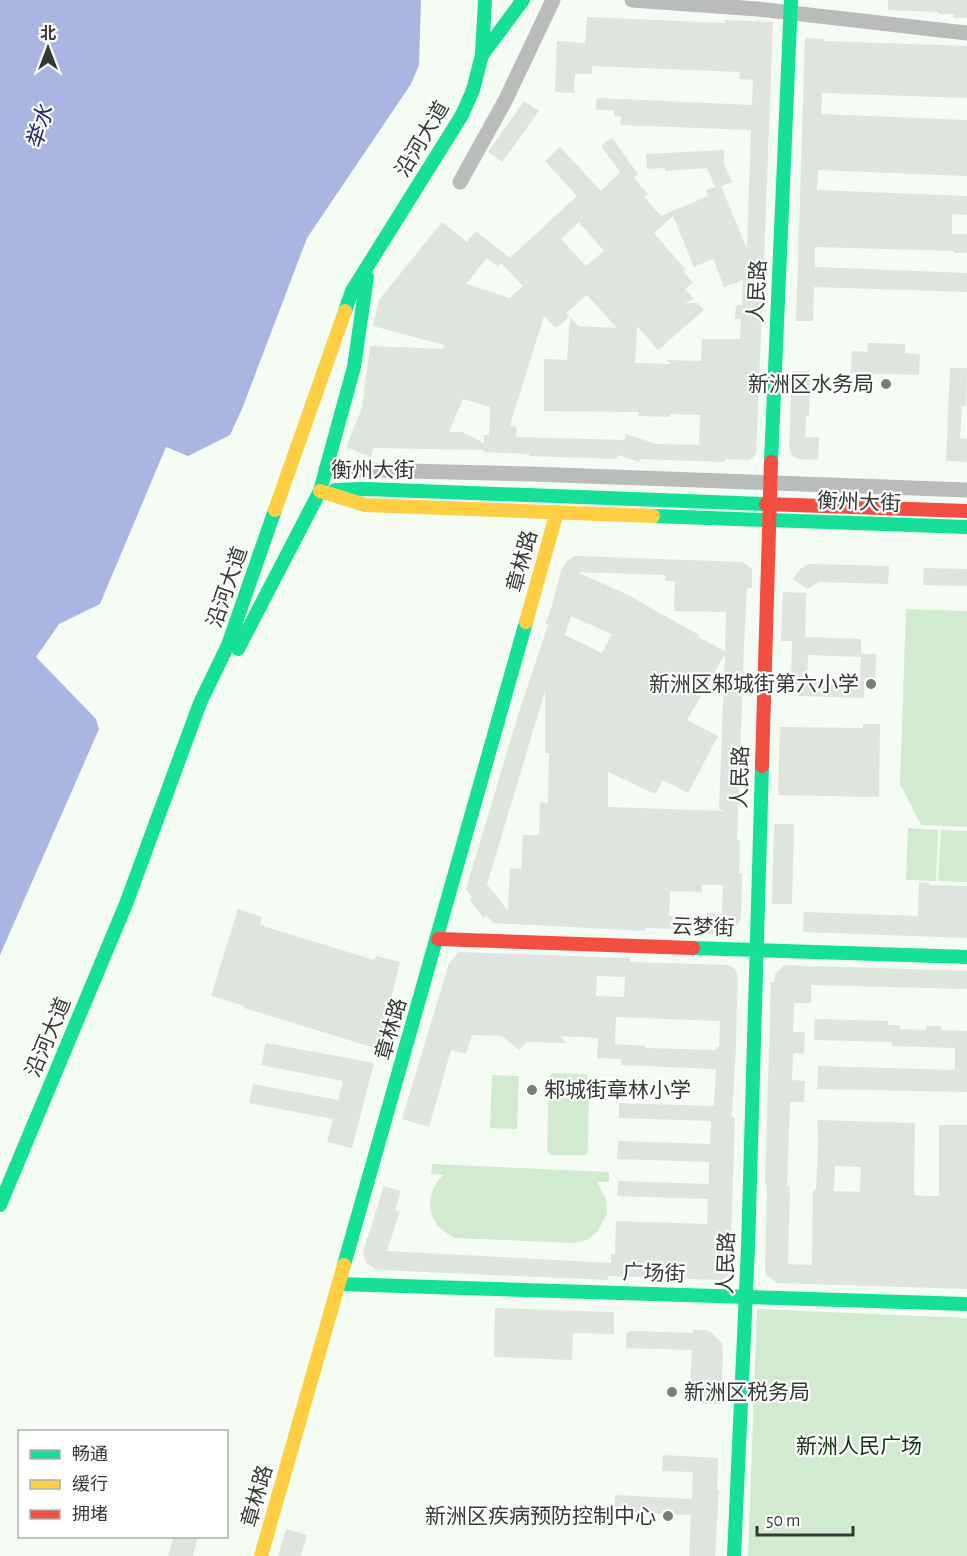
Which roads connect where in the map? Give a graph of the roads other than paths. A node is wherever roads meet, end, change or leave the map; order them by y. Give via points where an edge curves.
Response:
1 (485, 0) edge
2 (523, 0) edge
3 (553, 0) edge
4 (632, 0) edge
5 (791, 6) edge
6 (967, 33) edge
7 (482, 55) junction
8 (460, 182) dead end
9 (369, 264) junction
10 (326, 469) junction
11 (770, 483) junction
12 (320, 490) junction
13 (967, 490) edge
14 (769, 503) junction
15 (967, 510) edge
16 (557, 512) junction
17 (769, 519) junction
18 (967, 527) edge
19 (211, 682) junction
20 (438, 939) junction
21 (756, 950) junction
22 (967, 957) edge
23 (0, 1205) edge
24 (339, 1284) junction
25 (745, 1297) junction
26 (967, 1304) edge
27 (261, 1556) edge
28 (734, 1556) edge

1 - 7 street
2 - 7 street, 沿河大道
3 - 8 street via 505,101
4 - 5 street
5 - 6 street
5 - 11 street, 人民路
7 - 9 street, 沿河大道 via 462,115
9 - 10 street via 354,367
9 - 19 street, 沿河大道 via 352,291 339,325 228,645
10 - 11 street
10 - 12 street
11 - 13 street
11 - 14 street, 人民路
12 - 14 street, 衡州大街
12 - 16 street, 衡州大街 via 365,505
12 - 19 street via 229,665
14 - 15 street, 衡州大街
14 - 17 street, 人民路
16 - 17 street, 衡州大街
16 - 20 street, 章林路
17 - 18 street, 衡州大街
17 - 21 street, 人民路
19 - 23 street, 沿河大道 via 126,904
20 - 21 street, 云梦街
20 - 24 street, 章林路
21 - 22 street, 云梦街
21 - 25 street, 人民路
24 - 25 street, 广场街
24 - 27 street, 章林路
25 - 26 street, 广场街
25 - 28 street, 人民路

